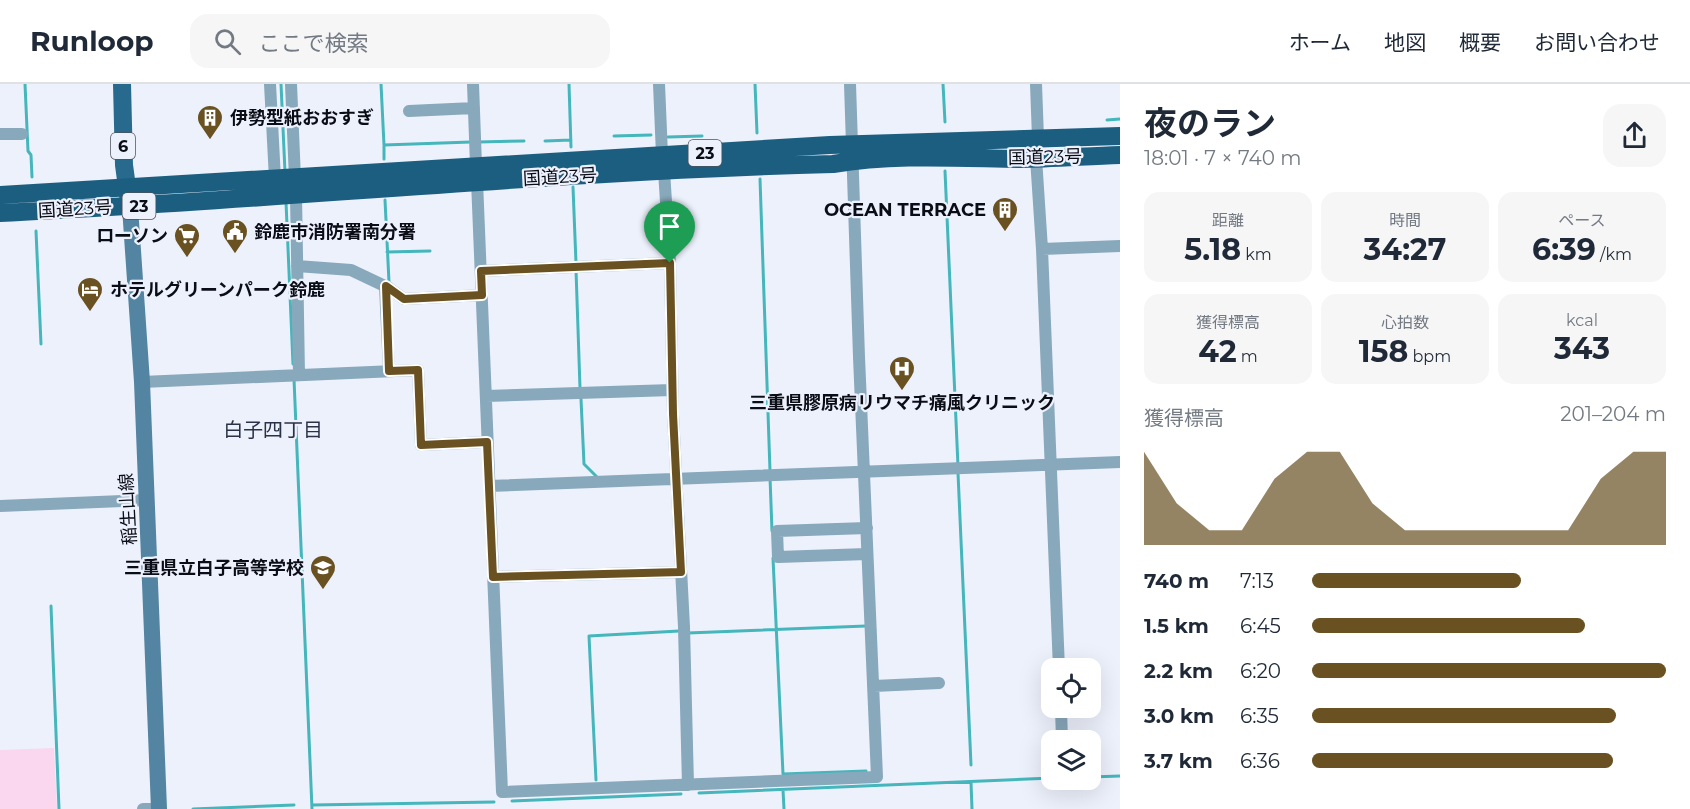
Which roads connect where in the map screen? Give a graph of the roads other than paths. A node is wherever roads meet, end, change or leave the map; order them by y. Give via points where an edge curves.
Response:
1 (122, 84) edge
2 (270, 84) edge
3 (291, 84) edge
4 (473, 84) edge
5 (659, 84) edge
6 (850, 84) edge
7 (1036, 84) edge
8 (474, 108) junction
9 (409, 111) dead end
10 (0, 134) edge
11 (22, 134) dead end
12 (1120, 136) edge
13 (1038, 138) junction
14 (853, 152) junction
15 (1120, 155) edge
16 (476, 158) junction
17 (1036, 158) junction
18 (663, 163) junction
19 (288, 187) junction
20 (128, 188) junction
21 (0, 195) edge
22 (130, 207) junction
23 (0, 213) edge
24 (1120, 246) edge
25 (1042, 249) junction
26 (670, 263) junction
27 (297, 266) junction
28 (481, 271) junction
29 (386, 286) junction
30 (482, 295) junction
31 (389, 371) junction
32 (299, 375) junction
33 (142, 382) junction
34 (672, 390) junction
35 (486, 396) junction
36 (487, 442) junction
37 (1120, 462) edge
38 (1052, 465) junction
39 (865, 472) junction
40 (677, 479) junction
41 (489, 486) junction
42 (147, 500) junction
43 (0, 506) edge
44 (867, 528) junction
45 (867, 554) junction
46 (681, 572) junction
47 (493, 577) junction
48 (1059, 658) edge
49 (939, 682) dead end
50 (874, 686) junction
51 (688, 784) junction
52 (143, 809) edge
53 (159, 809) edge

1 - 20 main road, 6
2 - 19 street
3 - 19 street
4 - 8 street
5 - 18 street
6 - 14 street
7 - 13 street
8 - 9 street
8 - 16 street
10 - 11 street
12 - 13 highway, 国道23号 / 23
13 - 14 highway, 国道23号 / 23
13 - 17 street
14 - 17 highway, 国道23号 / 23
14 - 18 highway, 国道23号 / 23
14 - 39 street
15 - 17 highway, 国道23号 / 23
16 - 18 highway, 国道23号 / 23
16 - 19 highway, 国道23号 / 23
16 - 28 street
17 - 25 street
18 - 26 street
19 - 20 highway, 国道23号 / 23
19 - 22 highway, 国道23号 / 23
19 - 27 street
20 - 21 highway, 国道23号 / 23
20 - 22 main road, 6
22 - 23 highway, 国道23号 / 23
22 - 33 main road, 稲生山線
24 - 25 street
25 - 38 street
26 - 28 street
26 - 34 street
27 - 29 street via 351,270
27 - 32 street
28 - 30 street
29 - 30 street via 404,299
29 - 31 street
30 - 35 street
31 - 32 street
31 - 36 street via 418,370 421,445
32 - 33 street
33 - 42 main road, 稲生山線
34 - 35 street
34 - 40 street
35 - 36 street
36 - 41 street
37 - 38 street
38 - 39 street
38 - 48 street
39 - 40 street
39 - 44 street
40 - 41 street
40 - 46 street
41 - 47 street
42 - 43 street
42 - 53 main road, 稲生山線
44 - 45 street
44 - 45 street via 777,531 778,557
45 - 50 street
46 - 47 street
46 - 51 street
47 - 51 street via 502,792
49 - 50 street
50 - 51 street via 877,777
52 - 53 street

